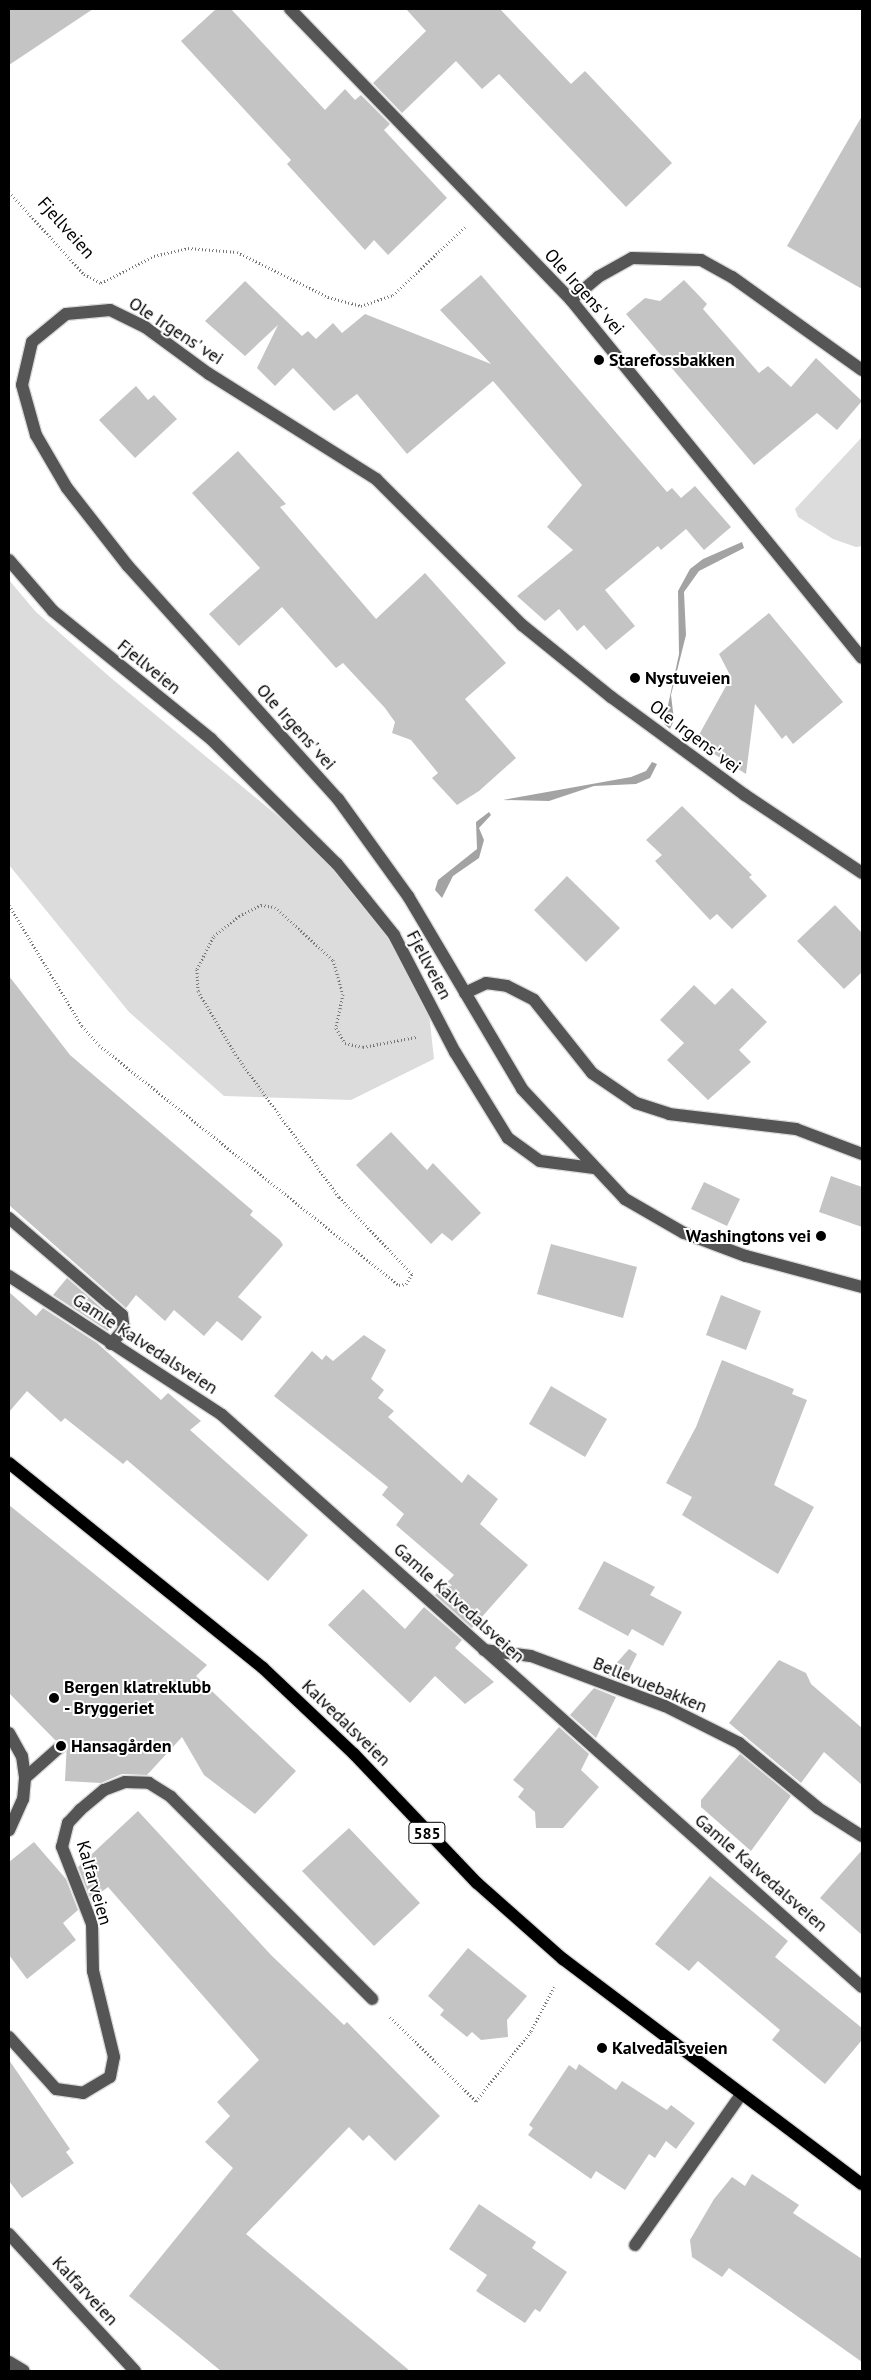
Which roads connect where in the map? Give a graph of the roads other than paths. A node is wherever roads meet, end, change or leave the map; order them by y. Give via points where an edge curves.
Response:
1 (290, 9) edge
2 (571, 300) junction
3 (862, 370) edge
4 (9, 560) edge
5 (862, 658) edge
6 (862, 873) edge
7 (465, 992) junction
8 (862, 1154) edge
9 (593, 1168) junction
10 (9, 1218) edge
11 (9, 1276) edge
12 (862, 1287) edge
13 (111, 1344) junction
14 (9, 1462) edge
15 (484, 1650) junction
16 (9, 1733) edge
17 (61, 1746) dead end
18 (25, 1778) junction
19 (9, 1830) edge
20 (862, 1836) edge
21 (862, 1987) edge
22 (372, 1999) dead end
23 (9, 2037) edge
24 (741, 2095) junction
25 (862, 2184) edge
26 (9, 2234) edge
27 (635, 2245) dead end
28 (9, 2362) edge
29 (24, 2371) edge
30 (135, 2371) edge

1 - 2 street, Ole Irgens' vei via 481,211
2 - 3 street via 598,277 632,258 701,260 732,277
2 - 5 street, Ole Irgens' vei
4 - 9 street, Fjellveien via 53,611 211,739 338,864 394,935 455,1052 508,1138 540,1161
6 - 7 street, Ole Irgens' vei via 745,795 611,696 522,625 406,506 336,450 209,374 145,327 110,310 66,314 32,342 22,385 36,435 62,481 128,566 338,799 408,896
7 - 8 street via 486,983 507,986 534,1000 592,1073 636,1103 669,1114 796,1129
7 - 9 street, Ole Irgens' vei via 522,1089
9 - 12 street via 625,1199 684,1233 746,1256
10 - 13 street via 122,1315 124,1329
11 - 13 street, Gamle Kalvedalsveien
13 - 15 street, Gamle Kalvedalsveien via 222,1415
14 - 24 main road, Kalvedalsveien / 585 via 263,1668 354,1754 477,1883 563,1959
15 - 20 street, Bellevuebakken via 531,1656 665,1706 739,1743 818,1808
15 - 21 street, Gamle Kalvedalsveien
16 - 18 street via 22,1756
17 - 18 street
18 - 19 street via 20,1806
22 - 23 street, Kalfarveien via 171,1797 149,1783 125,1782 104,1790 80,1810 68,1823 62,1847 92,1924 93,1971 114,2057 110,2077 83,2093 56,2089
24 - 25 main road, Kalvedalsveien / 585
24 - 27 street
26 - 30 street, Kalfarveien
28 - 29 street

